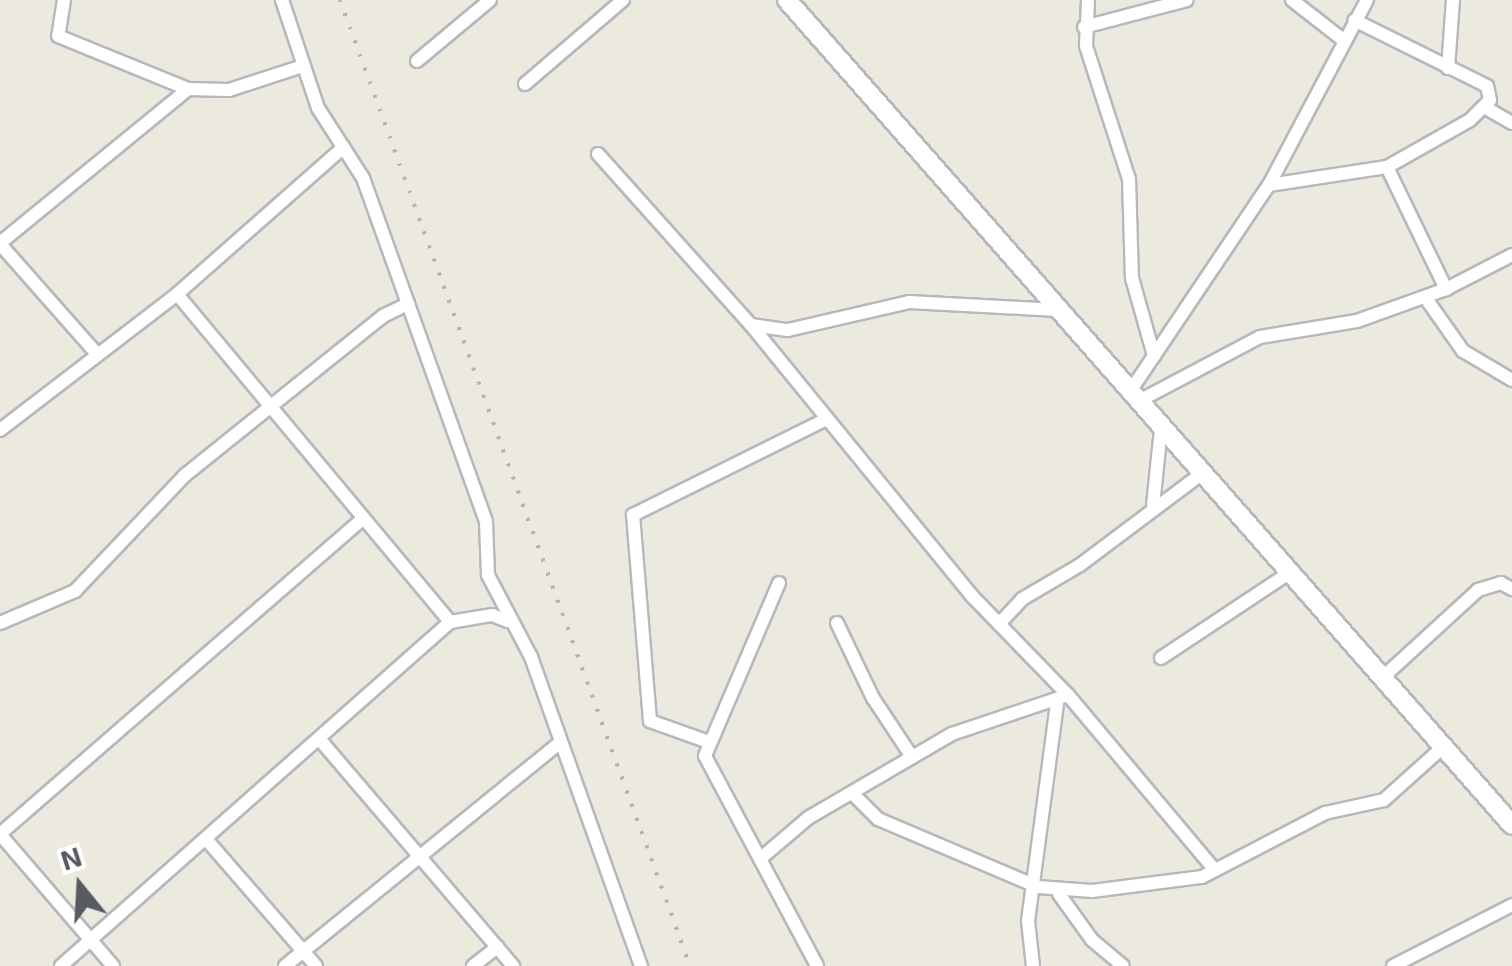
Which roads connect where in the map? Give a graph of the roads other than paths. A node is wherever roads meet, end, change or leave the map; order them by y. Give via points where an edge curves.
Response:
1 (64, 0) edge
2 (282, 0) edge
3 (490, 0) edge
4 (623, 0) edge
5 (787, 0) edge
6 (1088, 0) edge
7 (1187, 0) edge
8 (1292, 0) edge
9 (1367, 0) edge
10 (1453, 0) edge
11 (1354, 20) junction
12 (1084, 28) junction
13 (1342, 39) junction
14 (417, 60) dead end
15 (303, 66) junction
16 (1448, 68) junction
17 (525, 84) dead end
18 (188, 89) junction
19 (1486, 108) junction
20 (1512, 123) edge
21 (344, 147) junction
22 (598, 154) dead end
23 (1388, 167) junction
24 (1269, 185) junction
25 (0, 244) edge
26 (1512, 255) edge
27 (1446, 290) junction
28 (177, 294) junction
29 (1425, 297) junction
30 (408, 304) junction
31 (1058, 310) junction
32 (750, 325) junction
33 (96, 352) junction
34 (1154, 356) junction
35 (1512, 380) edge
36 (1133, 398) junction
37 (274, 404) junction
38 (826, 419) junction
39 (1161, 428) junction
40 (0, 430) edge
41 (1201, 474) junction
42 (1153, 505) junction
43 (363, 519) junction
44 (1289, 573) junction
45 (779, 583) dead end
46 (1512, 589) edge
47 (3, 615) edge
48 (508, 621) junction
49 (450, 622) junction
50 (837, 623) dead end
51 (999, 624) junction
52 (1161, 658) dead end
53 (1381, 679) junction
54 (1063, 699) junction
55 (320, 740) junction
56 (706, 741) junction
57 (560, 744) junction
58 (1443, 747) junction
59 (912, 757) junction
60 (854, 795) junction
61 (1512, 826) edge
62 (206, 839) junction
63 (423, 859) junction
64 (760, 859) junction
65 (1214, 869) junction
66 (1038, 888) junction
67 (1059, 894) junction
68 (1512, 905) edge
69 (90, 939) junction
70 (497, 947) junction
71 (302, 951) junction
72 (61, 966) edge
73 (114, 966) edge
74 (285, 966) edge
75 (316, 966) edge
76 (473, 966) edge
77 (513, 966) edge
78 (640, 966) edge
79 (817, 966) edge
80 (1033, 966) edge
81 (1122, 966) edge
82 (1393, 966) edge

1 - 18 street via 58,36
2 - 15 street
3 - 14 street
4 - 17 street
5 - 31 street
6 - 12 street
7 - 12 street
8 - 13 street
9 - 11 street
10 - 16 street
11 - 13 street
11 - 16 street
12 - 34 street via 1129,179 1132,278
13 - 24 street
15 - 18 street via 229,90
15 - 21 street via 318,108
16 - 19 street via 1486,86
18 - 25 street
19 - 20 street
19 - 23 street
21 - 28 street
21 - 30 street via 363,178
22 - 32 street
23 - 24 street
23 - 27 street
24 - 34 street
25 - 33 street
26 - 27 street
27 - 29 street
28 - 33 street
28 - 37 street
29 - 35 street via 1463,351
29 - 36 street via 1357,321 1260,337
30 - 37 street via 383,316
30 - 48 street via 486,522 488,574
31 - 32 street via 909,302 788,330
31 - 36 street
32 - 38 street
33 - 40 street
34 - 36 street
36 - 39 street
37 - 43 street
37 - 47 street via 184,476 74,592
38 - 51 street
38 - 56 street via 632,516 650,721
39 - 41 street
39 - 42 street
41 - 42 street
41 - 44 street
42 - 51 street via 1080,565 1022,599
43 - 49 street
43 - 69 street via 0,834
44 - 52 street
44 - 53 street
45 - 56 street
46 - 53 street via 1501,583 1478,590
48 - 49 street via 492,615
48 - 57 street via 531,657
49 - 55 street
50 - 59 street via 873,698
51 - 54 street
53 - 58 street
54 - 59 street via 952,734
54 - 65 street
54 - 66 street
55 - 62 street
55 - 63 street
56 - 64 street via 709,770
57 - 63 street
57 - 78 street
58 - 61 street
58 - 65 street via 1384,800 1324,813
59 - 60 street
60 - 64 street via 808,818
60 - 66 street via 878,819
62 - 69 street
62 - 71 street
63 - 70 street
63 - 71 street
64 - 79 street
65 - 67 street via 1178,883
66 - 67 street
66 - 80 street via 1028,921
67 - 81 street via 1092,940
68 - 82 street
69 - 72 street
69 - 73 street
70 - 76 street
70 - 77 street
71 - 74 street
71 - 75 street

